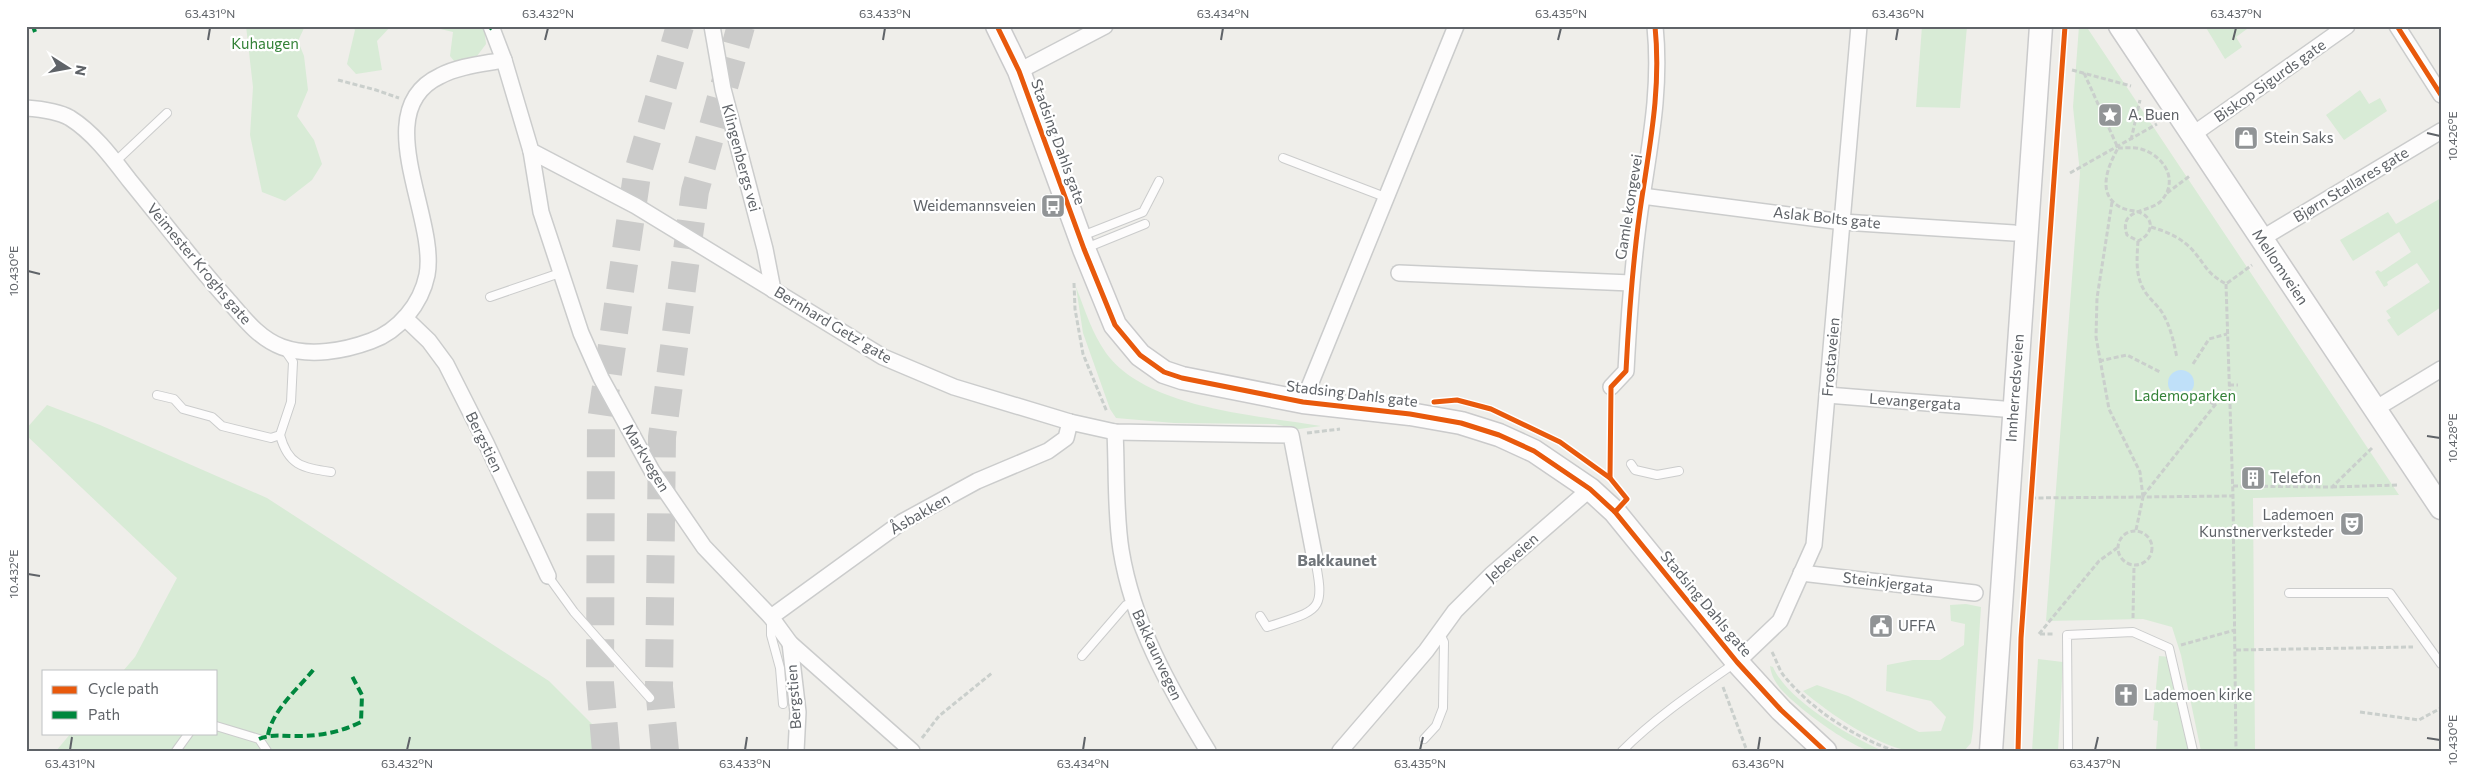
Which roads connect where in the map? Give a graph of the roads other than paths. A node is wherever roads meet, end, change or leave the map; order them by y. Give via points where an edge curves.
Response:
1 (491, 26) edge
2 (712, 26) edge
3 (997, 26) edge
4 (1105, 26) edge
5 (1456, 26) edge
6 (1655, 26) edge
7 (1859, 26) edge
8 (2041, 26) edge
9 (2120, 26) edge
10 (2347, 26) edge
11 (2397, 26) edge
12 (504, 60) junction
13 (1019, 71) junction
14 (2441, 95) edge
15 (26, 108) edge
16 (168, 113) dead end
17 (2441, 131) edge
18 (2192, 135) junction
19 (532, 151) junction
20 (1283, 158) dead end
21 (115, 162) junction
22 (1159, 181) dead end
23 (1385, 196) junction
24 (1642, 196) junction
25 (1843, 222) junction
26 (1144, 224) dead end
27 (2014, 232) dead end
28 (2261, 239) junction
29 (1082, 243) junction
30 (560, 273) junction
31 (1399, 273) dead end
32 (1631, 283) junction
33 (773, 290) junction
34 (490, 297) dead end
35 (405, 318) junction
36 (282, 347) junction
37 (2441, 369) edge
38 (1611, 386) dead end
39 (157, 395) dead end
40 (1827, 395) junction
41 (1303, 402) junction
42 (2003, 409) dead end
43 (2375, 409) junction
44 (1070, 422) junction
45 (1115, 432) junction
46 (280, 435) junction
47 (1631, 464) dead end
48 (1679, 471) dead end
49 (331, 472) dead end
50 (1590, 489) junction
51 (2441, 508) edge
52 (1314, 554) joint
53 (1801, 573) junction
54 (548, 576) joint
55 (1975, 593) dead end
56 (2289, 593) dead end
57 (1133, 603) junction
58 (1260, 616) dead end
59 (771, 617) junction
60 (1439, 632) junction
61 (790, 643) junction
62 (1082, 656) dead end
63 (1737, 662) junction
64 (2441, 664) edge
65 (650, 698) dead end
66 (784, 704) dead end
67 (218, 727) edge
68 (188, 734) edge
69 (1424, 739) dead end
70 (1821, 750) edge
71 (176, 751) edge
72 (267, 751) edge
73 (796, 751) edge
74 (912, 751) edge
75 (1208, 751) edge
76 (1340, 751) edge
77 (1622, 751) edge
78 (1991, 751) edge
79 (2068, 751) edge
80 (2193, 751) edge

1 - 12 street
2 - 33 street, Klingenbergs vei via 723,89
3 - 13 main road, Stadsing Dahls gate
4 - 13 street
5 - 23 street, Stadsing Dahls gate
6 - 24 street, Gamle kongevei via 1658,86
7 - 25 street, Frostaveien
8 - 78 main road, Innherredsveien
9 - 18 main road, Mellomveien
10 - 18 street, Biskop Sigurds gate
11 - 14 street
12 - 19 street
12 - 35 street, Veimester Kroghs gate via 439,76 420,90 410,105 406,123 407,148 426,243 427,274 420,299
13 - 29 main road, Stadsing Dahls gate
15 - 21 street, Veimester Kroghs gate via 38,108 68,117
16 - 21 lane
17 - 28 street, Bjørn Stallares gate
18 - 28 main road, Mellomveien
19 - 30 street, Markvegen via 541,212
19 - 33 street, Bernhard Getz' gate via 636,206
20 - 23 lane
21 - 36 street, Veimester Kroghs gate via 256,333
22 - 29 lane via 1143,212
23 - 41 street, Stadsing Dahls gate
24 - 25 street, Aslak Bolts gate
24 - 32 street, Gamle kongevei
25 - 27 street, Aslak Bolts gate
25 - 40 street, Frostaveien
26 - 29 lane
28 - 43 main road, Mellomveien
29 - 41 main road, Stadsing Dahls gate via 1115,325 1140,355 1164,372
30 - 34 lane
30 - 59 street, Markvegen via 601,378 652,471 704,547
31 - 32 street, Gamle kongevei
32 - 38 street, Gamle kongevei via 1626,371
33 - 44 street, Bernhard Getz' gate via 883,357 954,387
35 - 36 street, Veimester Kroghs gate via 383,337 352,348 319,352
35 - 54 street, Bergstien via 429,340 446,364
36 - 46 lane via 293,362 291,402
37 - 43 street
39 - 46 lane via 174,399 183,409 212,417 222,426 271,438
40 - 42 street, Levangergata
40 - 53 street, Frostaveien via 1814,546
41 - 50 main road, Stadsing Dahls gate via 1462,423 1534,451
43 - 51 main road, Mellomveien
44 - 45 street, Bernhard Getz' gate
44 - 59 street, Åsbakken via 1066,438 1048,451 977,481 902,522
45 - 52 street, Bernhard Getz' gate via 1291,435
45 - 57 street, Bakkaunvegen via 1121,549
46 - 49 lane via 290,458 305,468
47 - 48 lane via 1635,470 1657,475
50 - 60 street, Jebeveien via 1491,575
50 - 63 main road, Stadsing Dahls gate via 1615,512
52 - 58 lane via 1320,586 1319,599 1311,612 1267,627
53 - 55 street, Steinkjergata
53 - 63 street, Frostaveien via 1780,621
54 - 65 lane via 574,612
56 - 64 lane via 2390,593
57 - 62 lane via 1126,605
57 - 75 street, Bakkaunvegen via 1170,688
59 - 61 street, Markvegen
59 - 66 lane via 770,635 780,668
60 - 69 lane via 1444,642 1442,708 1436,726
60 - 76 street, Jebeveien via 1426,652
61 - 73 street, Bergstien via 798,712
61 - 74 street, Markvegen
63 - 70 main road, Stadsing Dahls gate
63 - 77 lane via 1641,732
67 - 72 lane via 260,739
68 - 71 lane
79 - 80 lane via 2067,634 2133,632 2169,648

